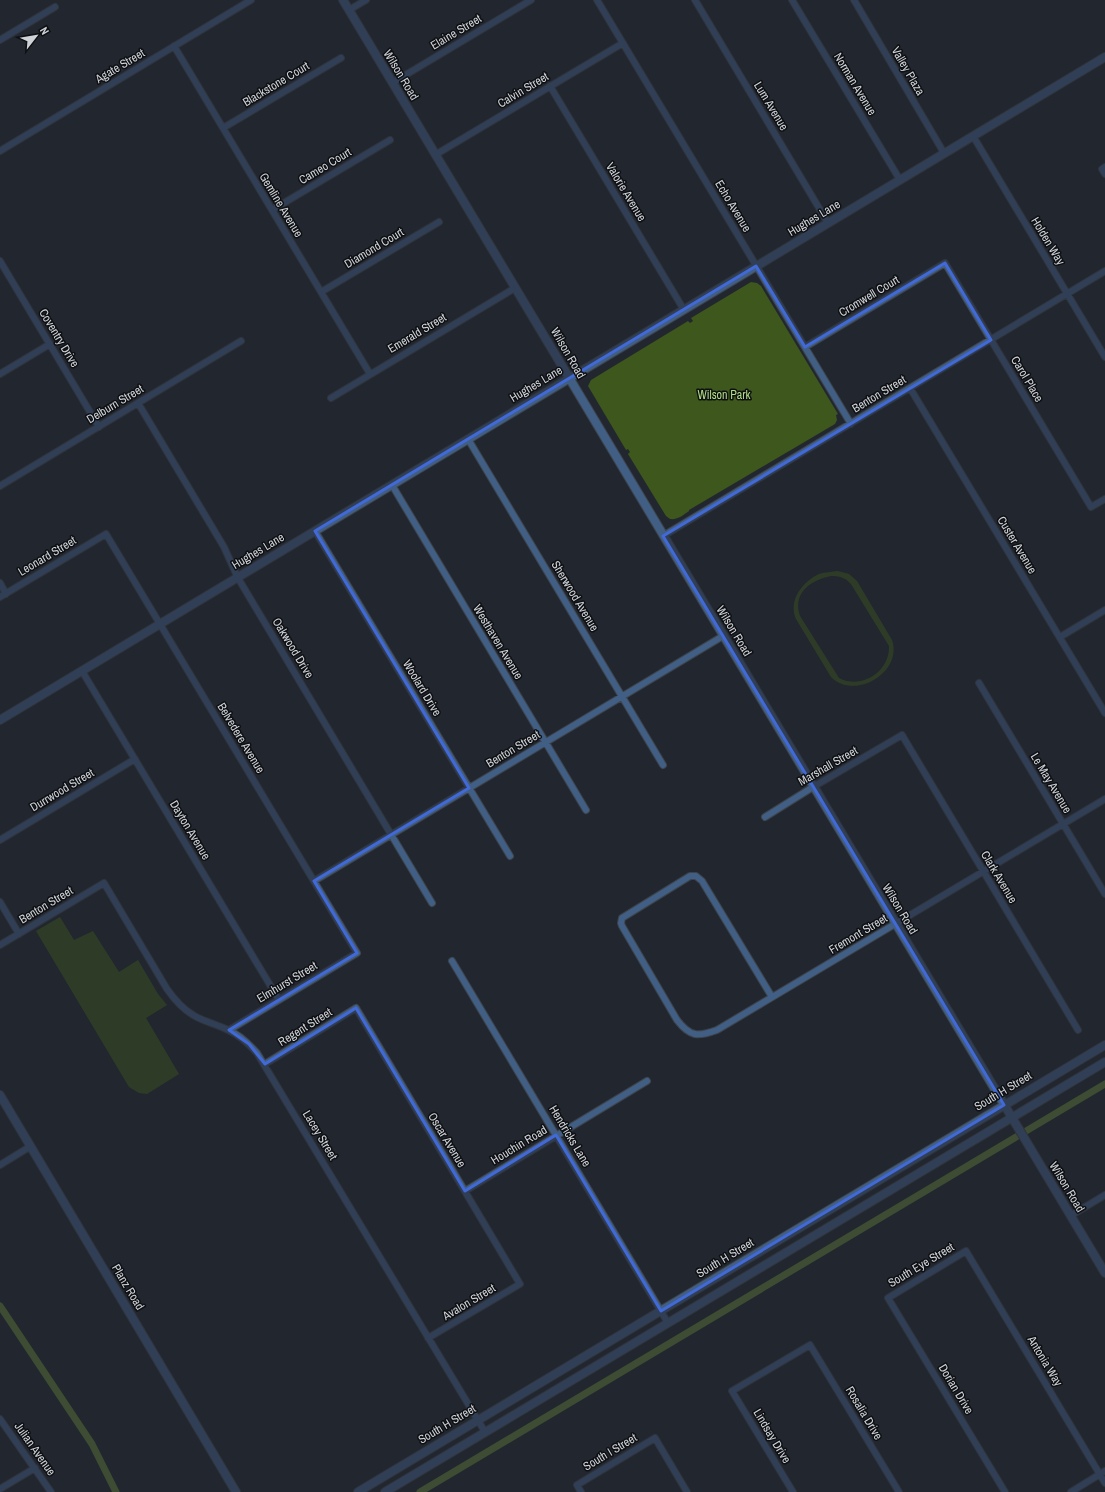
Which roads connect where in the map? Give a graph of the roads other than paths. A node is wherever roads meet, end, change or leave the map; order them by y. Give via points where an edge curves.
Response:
1 (251, 0) edge
2 (343, 0) edge
3 (366, 0) edge
4 (531, 0) edge
5 (597, 0) edge
6 (695, 0) edge
7 (792, 0) edge
8 (854, 0) edge
9 (55, 7) dead end
10 (349, 10) junction
11 (0, 40) edge
12 (622, 43) junction
13 (174, 46) junction
14 (1105, 57) edge
15 (341, 58) dead end
16 (392, 83) junction
17 (550, 86) junction
18 (223, 128) junction
19 (973, 136) junction
20 (390, 140) dead end
21 (0, 151) edge
22 (944, 153) junction
23 (435, 155) junction
24 (900, 180) junction
25 (272, 210) junction
26 (439, 222) dead end
27 (828, 223) junction
28 (0, 262) edge
29 (945, 263) joint
30 (756, 266) junction
31 (1105, 271) edge
32 (515, 288) junction
33 (321, 292) junction
34 (1067, 294) junction
35 (684, 310) junction
36 (991, 340) junction
37 (241, 341) dead end
38 (50, 344) junction
39 (805, 347) junction
40 (1105, 357) edge
41 (0, 374) edge
42 (370, 374) junction
43 (569, 379) junction
44 (910, 388) junction
45 (331, 398) dead end
46 (138, 403) junction
47 (850, 424) junction
48 (99, 426) junction
49 (468, 439) junction
50 (392, 485) junction
51 (0, 486) edge
52 (1105, 498) edge
53 (315, 531) junction
54 (106, 534) joint
55 (664, 536) junction
56 (238, 578) junction
57 (0, 583) edge
58 (6, 594) junction
59 (0, 597) edge
60 (1105, 610) edge
61 (160, 624) junction
62 (723, 636) junction
63 (1060, 637) junction
64 (82, 671) junction
65 (979, 683) dead end
66 (622, 697) junction
67 (1105, 713) edge
68 (0, 720) edge
69 (902, 736) joint
70 (546, 742) junction
71 (135, 759) junction
72 (663, 765) dead end
73 (813, 787) junction
74 (469, 788) junction
75 (1105, 799) edge
76 (586, 810) dead end
77 (765, 817) dead end
78 (1063, 824) junction
79 (391, 835) junction
80 (0, 840) edge
81 (510, 856) dead end
82 (983, 872) junction
83 (314, 881) junction
84 (104, 884) joint
85 (1105, 894) edge
86 (0, 902) edge
87 (432, 903) dead end
88 (896, 924) junction
89 (19, 934) junction
90 (0, 945) edge
91 (357, 954) joint
92 (452, 961) dead end
93 (772, 997) junction
94 (279, 1000) junction
95 (356, 1008) joint
96 (229, 1030) junction
97 (1078, 1030) dead end
98 (1105, 1045) edge
99 (1105, 1062) edge
100 (265, 1064) junction
101 (647, 1080) dead end
102 (0, 1095) edge
103 (1004, 1105) junction
104 (1011, 1117) junction
105 (556, 1135) junction
106 (31, 1146) junction
107 (0, 1164) edge
108 (465, 1191) junction
109 (1105, 1195) edge
110 (1070, 1216) junction
111 (966, 1251) joint
112 (1105, 1274) edge
113 (520, 1284) joint
114 (888, 1298) joint
115 (661, 1310) junction
116 (668, 1323) junction
117 (428, 1338) junction
118 (732, 1391) joint
119 (0, 1419) edge
120 (478, 1420) junction
121 (485, 1432) junction
122 (35, 1468) junction
123 (1102, 1473) edge
124 (1105, 1483) edge
125 (0, 1489) edge
126 (51, 1492) edge
127 (236, 1492) edge
128 (358, 1492) edge
129 (385, 1492) edge
130 (581, 1492) edge
131 (687, 1492) edge
132 (793, 1492) edge
133 (899, 1492) edge
134 (1005, 1492) edge
135 (1071, 1492) edge

1 - 13 street, Agate Street
2 - 10 street, Wilson Road
3 - 10 street
4 - 16 street, Elaine Street
5 - 12 street, Echo Avenue
6 - 27 street, Lum Avenue
7 - 24 street, Norman Avenue
8 - 22 street, Valley Plaza
9 - 11 street
10 - 16 street, Wilson Road
12 - 17 street, Calvin Street
12 - 30 street, Echo Avenue
13 - 18 street, Gemline Avenue
13 - 21 street, Agate Street
14 - 19 street, Hughes Lane
15 - 18 street, Blackstone Court
16 - 23 street, Wilson Road
17 - 23 street, Calvin Street
17 - 35 street, Valorie Avenue
18 - 25 street, Gemline Avenue
19 - 22 street, Hughes Lane
19 - 34 street, Holden Way
20 - 25 street, Cameo Court
22 - 24 street, Hughes Lane
23 - 32 street, Wilson Road
24 - 27 street, Hughes Lane
25 - 33 street, Gemline Avenue
26 - 33 street, Diamond Court
27 - 30 street, Hughes Lane
28 - 38 street, Coventry Drive
29 - 36 street, Carol Place
29 - 39 street, Cromwell Court
30 - 35 street, Hughes Lane
30 - 39 street, Echo Avenue
31 - 34 street, Benton Street
32 - 42 street, Emerald Street
32 - 43 street, Wilson Road
33 - 42 street, Gemline Avenue
34 - 36 street, Benton Street
34 - 40 street, Holden Way
35 - 43 street, Hughes Lane
36 - 44 street, Benton Street
36 - 52 street, Carol Place via 1091,507
37 - 46 street, Delburn Street
38 - 41 street
38 - 48 street, Coventry Drive
39 - 47 street, Echo Avenue
42 - 45 street, Emerald Street
43 - 49 street, Hughes Lane
43 - 55 street, Wilson Road
44 - 47 street, Benton Street
44 - 63 street, Custer Avenue
46 - 48 street, Delburn Street
46 - 56 street, Oakwood Drive via 224,547
47 - 55 street, Benton Street
48 - 51 street, Delburn Street
49 - 50 street, Hughes Lane
49 - 66 street, Sherwood Avenue
50 - 53 street, Hughes Lane
50 - 70 street, Westhaven Avenue
53 - 56 street, Hughes Lane
53 - 74 street, Woolard Drive
54 - 58 street, Leonard Street
54 - 61 street, Belvedere Avenue
55 - 62 street, Wilson Road
56 - 61 street, Hughes Lane
56 - 79 street, Oakwood Drive
57 - 58 street
58 - 59 street, Leonard Street
60 - 63 street
61 - 64 street, Hughes Lane
61 - 83 street, Belvedere Avenue
62 - 66 street, Benton Street
62 - 73 street, Wilson Road
63 - 67 street, Custer Avenue
64 - 68 street, Hughes Lane
64 - 71 street, Dayton Avenue
65 - 78 street, Le May Avenue
66 - 70 street, Benton Street
66 - 72 street, Sherwood Avenue
69 - 73 street, Marshall Street
69 - 82 street, Clark Avenue
70 - 74 street, Benton Street
70 - 76 street, Westhaven Avenue
71 - 80 street, Durrwood Street
71 - 94 street, Dayton Avenue
73 - 77 street, Marshall Street
73 - 88 street, Wilson Road
74 - 79 street, Benton Street
74 - 81 street, Woolard Drive
75 - 78 street, Fremont Street
78 - 82 street, Fremont Street
78 - 85 street, Le May Avenue
79 - 83 street, Benton Street
79 - 87 street, Oakwood Drive
82 - 88 street, Fremont Street
82 - 97 street, Clark Avenue
83 - 91 street, Belvedere Avenue
84 - 89 street, Benton Street
84 - 96 street, Lacey Street via 174,998 193,1015
86 - 89 street
88 - 93 street, Fremont Street
88 - 103 street, Wilson Road
89 - 90 street, Benton Street
91 - 94 street, Elmhurst Street
92 - 105 street, Hendricks Lane
93 - 93 street, Fremont Street via 717,1030 703,1035 691,1034 677,1020 621,923 622,918 690,876 696,876 702,881
94 - 96 street, Elmhurst Street
95 - 100 street, Regent Street
95 - 108 street, Oscar Avenue
96 - 100 street, Lacey Street via 249,1044
98 - 103 street, South H Street
99 - 104 street
100 - 117 street, Lacey Street
101 - 105 street, Houchin Road
102 - 106 street, Planz Road
103 - 104 street, Wilson Road
103 - 115 street, South H Street
104 - 110 street, Wilson Road
104 - 116 street
105 - 108 street, Houchin Road
105 - 115 street, Hendricks Lane
106 - 107 street
106 - 127 street, Planz Road
108 - 113 street, Oscar Avenue
109 - 110 street
110 - 112 street, Wilson Road
111 - 114 street, South Eye Street
111 - 123 street, Antonia Way
113 - 117 street, Avalon Street
114 - 134 street, Dorian Drive
115 - 116 street, Hendricks Lane
115 - 120 street, South H Street
116 - 121 street
117 - 120 street, Lacey Street
118 - 132 street, Lindsay Drive
118 - 133 street, Rosalia Drive via 810,1345
119 - 122 street, Julian Avenue
120 - 121 street, Lacey Street
120 - 128 street, South H Street
121 - 129 street
122 - 125 street
122 - 126 street, Julian Avenue
123 - 124 street, Antonia Way
123 - 135 street
130 - 131 street, South I Street via 577,1485 655,1438

